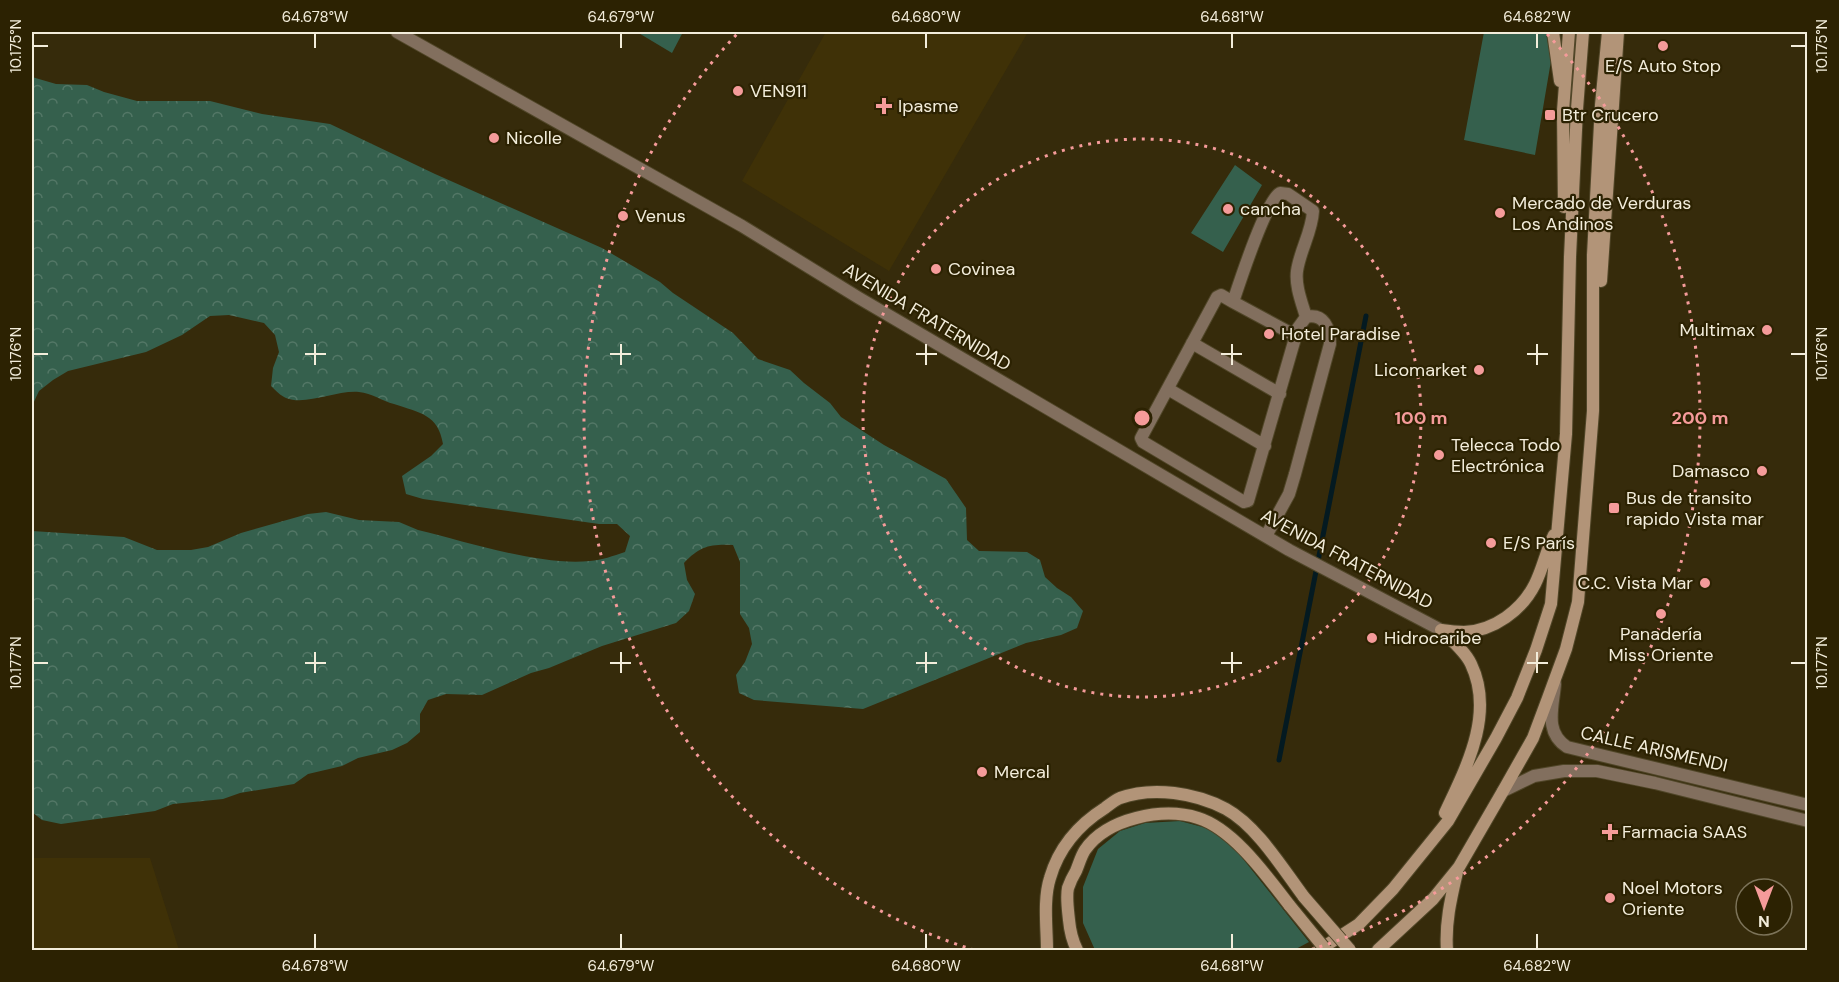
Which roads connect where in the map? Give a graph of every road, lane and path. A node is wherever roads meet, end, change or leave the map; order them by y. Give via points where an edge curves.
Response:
1 (397, 32) edge
2 (1553, 32) edge
3 (1569, 32) edge
4 (1582, 32) edge
5 (1608, 32) edge
6 (1618, 32) edge
7 (1563, 111) junction
8 (1233, 302) junction
9 (1306, 317) junction
10 (1296, 336) junction
11 (1192, 343) junction
12 (1168, 389) junction
13 (1566, 389) junction
14 (1592, 392) junction
15 (1280, 394) junction
16 (1264, 446) junction
17 (1558, 526) junction
18 (1266, 536) junction
19 (1441, 630) junction
20 (1556, 677) junction
21 (1503, 791) junction
22 (1808, 804) edge
23 (1808, 821) edge
24 (1429, 847) junction
25 (1459, 867) junction
26 (1047, 951) edge
27 (1077, 951) edge
28 (1319, 951) edge
29 (1326, 951) edge
30 (1350, 951) edge
31 (1378, 951) edge
32 (1447, 951) edge

1 - 18 street, AVENIDA FRATERNIDAD via 742,226
2 - 7 main road
3 - 7 main road
4 - 13 main road
5 - 14 main road via 1593,255
6 - 14 main road
7 - 13 main road
8 - 9 street via 1274,196 1288,194 1313,211 1297,271
8 - 10 street
8 - 11 street via 1219,295
9 - 10 street
9 - 18 street via 1323,320 1330,333 1330,344 1289,494
10 - 15 street
11 - 12 street
11 - 15 street
12 - 16 street
12 - 16 street via 1141,440 1244,502 1251,498
13 - 17 main road
14 - 20 main road via 1578,602
15 - 16 street
17 - 19 main road via 1525,602 1491,625 1465,632
17 - 24 main road via 1551,604 1521,688 1474,778
18 - 19 street, AVENIDA FRATERNIDAD
19 - 24 main road via 1471,663 1479,688 1479,727 1468,762
20 - 21 main road via 1533,738
20 - 22 street, CALLE ARISMENDI via 1553,733 1567,747
21 - 23 street, CALLE ARISMENDI via 1534,776 1597,771
21 - 25 main road
24 - 28 main road via 1359,924
25 - 31 main road via 1433,899
25 - 32 main road via 1449,903
26 - 30 main road, bridge via 1050,879 1059,856 1076,830 1119,798 1149,793 1180,793 1199,798 1227,810 1250,828
27 - 29 main road, bridge via 1071,940 1068,888 1086,850 1114,827 1163,812 1200,818 1222,832 1250,856

